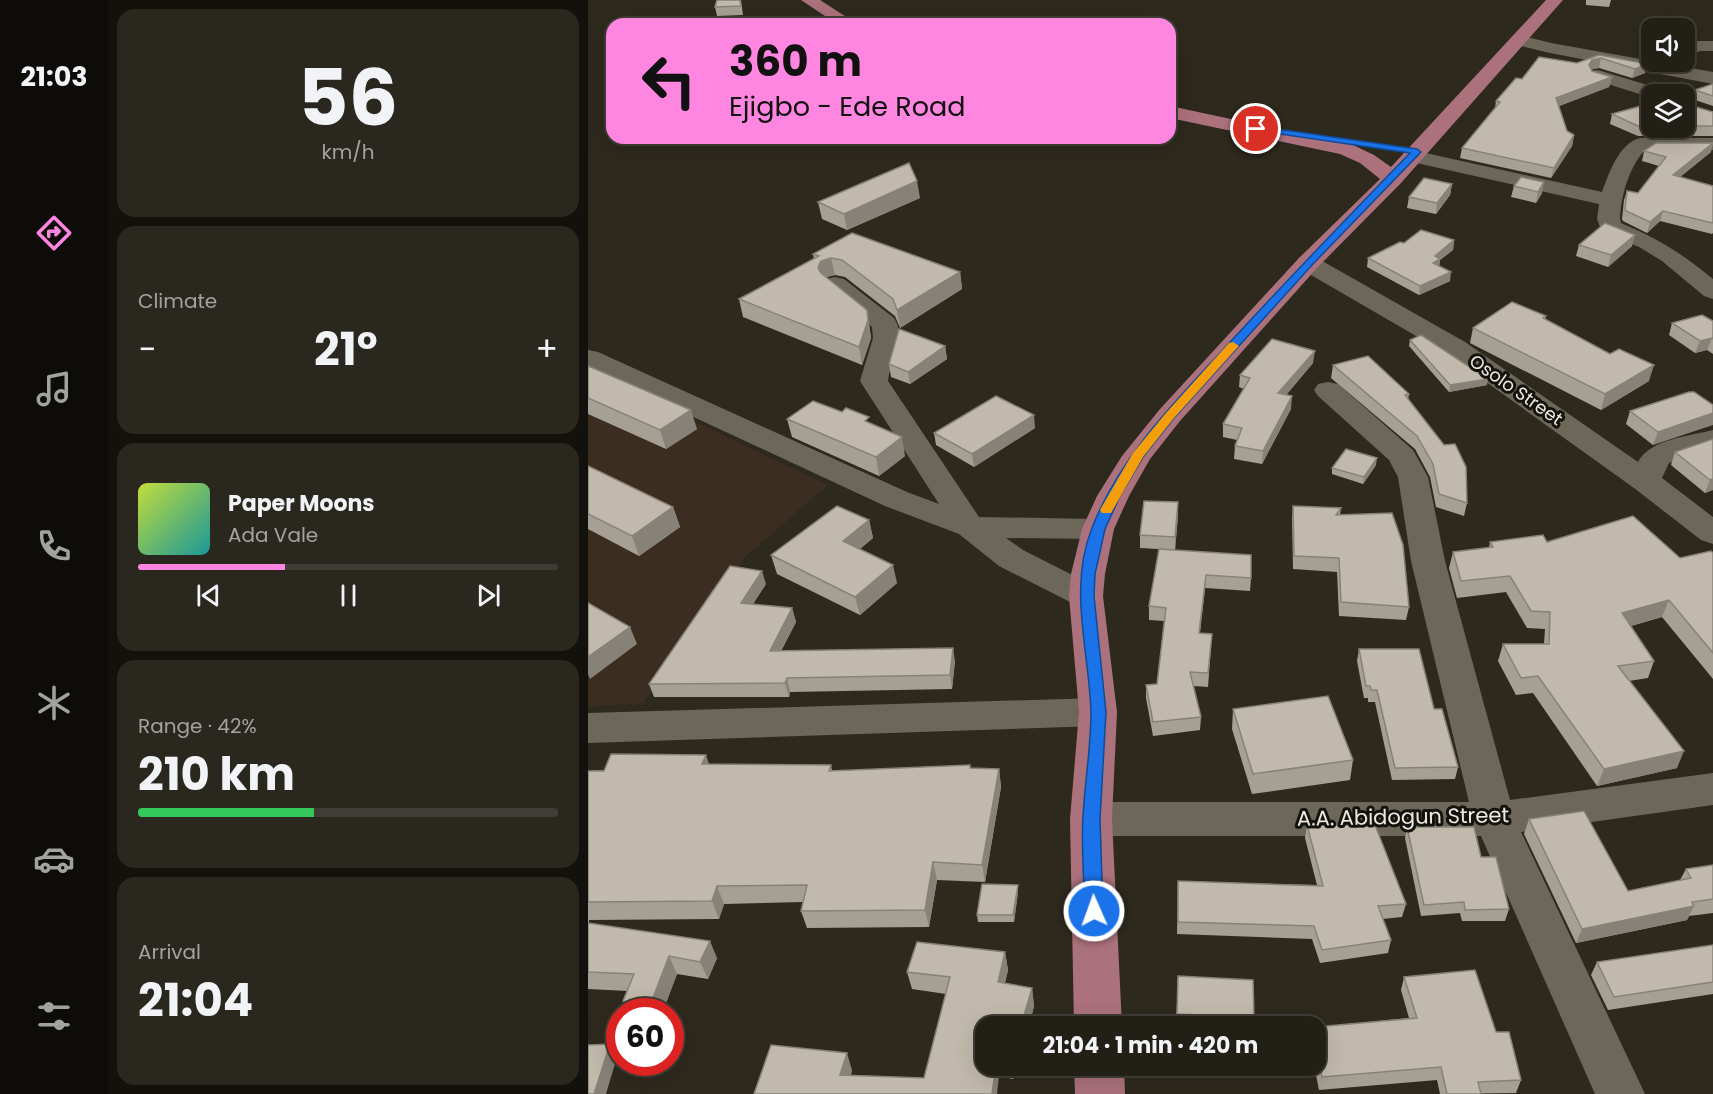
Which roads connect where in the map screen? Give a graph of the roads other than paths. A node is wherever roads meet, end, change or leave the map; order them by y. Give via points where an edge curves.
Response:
1 (809, 0) edge
2 (1556, 0) edge
3 (839, 18) edge
4 (1526, 32) junction
5 (1713, 46) edge
6 (1695, 47) edge
7 (1641, 60) edge
8 (1695, 60) edge
9 (1713, 60) edge
10 (1690, 72) edge
11 (1713, 78) edge
12 (1641, 87) edge
13 (1176, 113) edge
14 (1256, 129) junction
15 (1713, 144) edge
16 (1401, 156) junction
17 (1610, 200) junction
18 (1308, 263) junction
19 (835, 284) edge
20 (1713, 291) edge
21 (596, 369) edge
22 (1328, 390) dead end
23 (1713, 440) edge
24 (1645, 481) junction
25 (970, 527) junction
26 (1098, 529) junction
27 (1713, 533) edge
28 (1086, 596) junction
29 (1098, 712) junction
30 (588, 728) edge
31 (1713, 789) edge
32 (1091, 819) junction
33 (1494, 819) junction
34 (1098, 1016) edge
35 (1099, 1076) edge
36 (1100, 1094) edge
37 (1620, 1094) edge

1 - 3 main road
2 - 4 main road
4 - 7 street
4 - 12 street
4 - 16 main road
5 - 6 street
8 - 9 street
10 - 11 street
13 - 14 main road
14 - 16 main road
14 - 16 main road via 1355,152
15 - 17 street via 1640,144 1630,150
16 - 17 street
16 - 18 main road
17 - 20 street via 1606,220 1610,227 1670,256
18 - 24 street, Osolo Street via 1456,348
18 - 26 main road via 1170,415 1113,496
19 - 25 street via 885,324 888,333 874,370 874,381
21 - 25 street via 896,499
22 - 33 street via 1402,456 1413,477 1428,561
23 - 24 street via 1656,457
24 - 27 street, Osolo Street
25 - 26 street
25 - 28 street via 1011,558
26 - 28 main road
28 - 29 main road
29 - 30 street
29 - 32 main road
31 - 33 street, A.A. Abidogun Street
32 - 33 street, A.A. Abidogun Street
32 - 34 main road
33 - 37 street
35 - 36 main road

